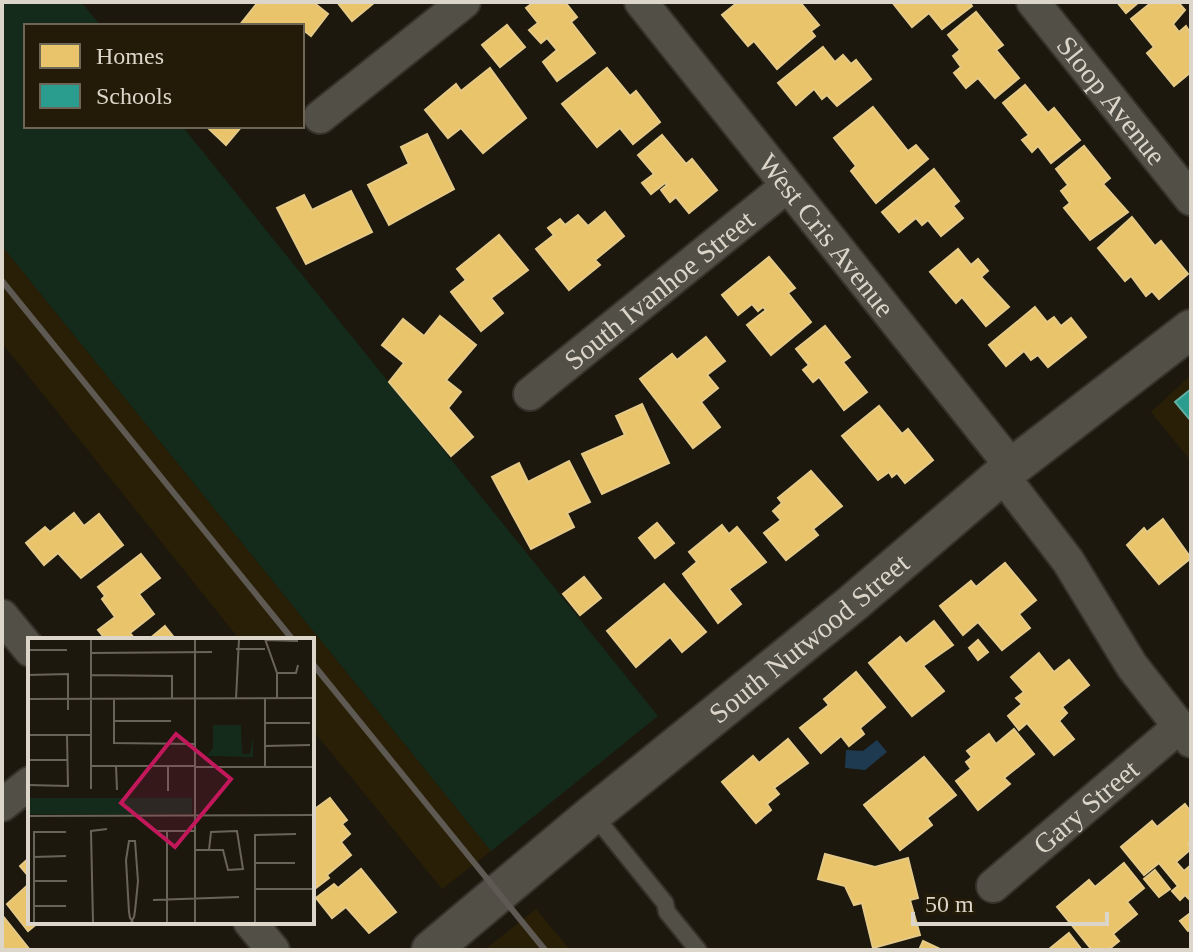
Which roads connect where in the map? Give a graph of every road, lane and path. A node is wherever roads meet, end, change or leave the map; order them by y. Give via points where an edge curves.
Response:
1 (464, 2) edge
2 (641, 2) edge
3 (1033, 2) edge
4 (320, 117) dead end
5 (787, 186) junction
6 (1191, 199) edge
7 (1191, 329) edge
8 (530, 394) dead end
9 (1007, 471) junction
10 (2, 616) edge
11 (28, 648) edge
12 (1185, 734) edge
13 (28, 785) edge
14 (2, 805) edge
15 (593, 814) junction
16 (993, 886) dead end
17 (252, 924) edge
18 (273, 950) edge
19 (431, 950) edge
20 (698, 950) edge

1 - 4 street
2 - 5 street, West Cris Avenue
3 - 6 street, Sloop Avenue
5 - 8 street, South Ivanhoe Street
5 - 9 street, West Cris Avenue
7 - 9 street, South Nutwood Street
9 - 12 street, West Cris Avenue via 1132,666
9 - 15 street, South Nutwood Street
10 - 11 street
12 - 16 street, Gary Street
13 - 14 street
15 - 19 street, South Nutwood Street
15 - 20 lane
17 - 18 street

